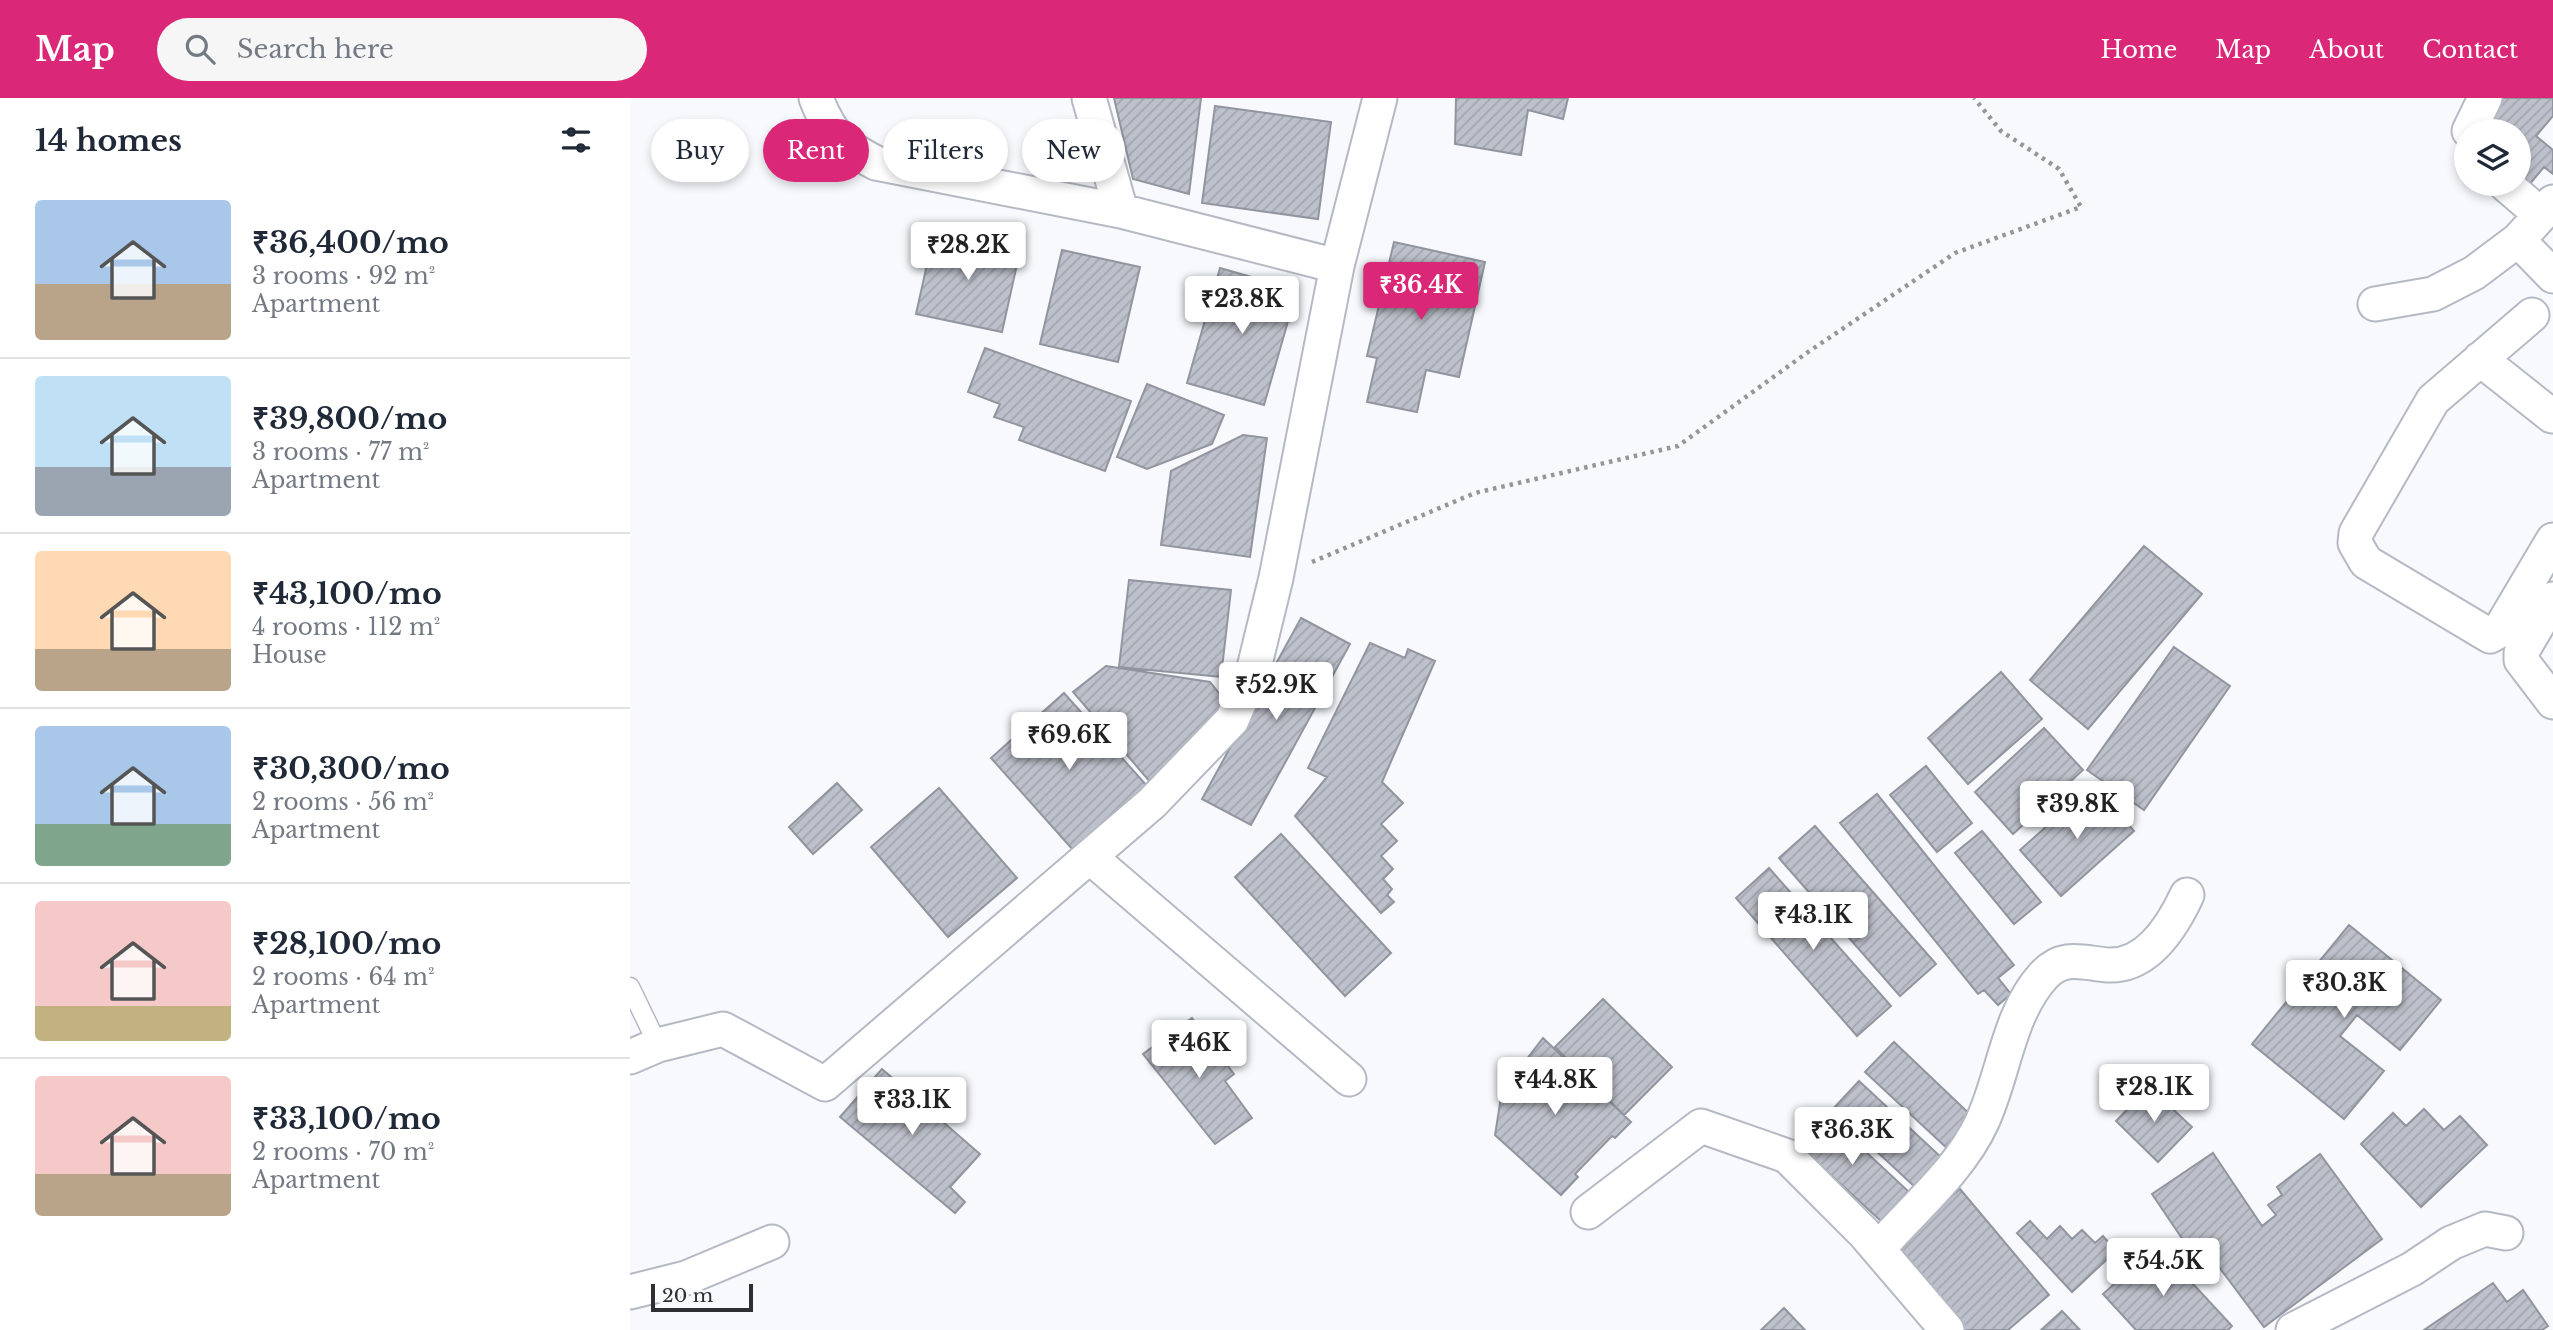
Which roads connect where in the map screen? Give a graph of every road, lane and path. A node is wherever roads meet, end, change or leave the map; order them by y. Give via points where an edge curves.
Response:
1 (816, 98) edge
2 (1089, 98) edge
3 (1380, 98) edge
4 (1974, 98) edge
5 (2485, 98) edge
6 (2475, 119) edge
7 (2522, 196) edge
8 (1121, 211) junction
9 (2549, 216) edge
10 (2518, 240) junction
11 (2553, 253) edge
12 (1337, 266) junction
13 (2553, 276) edge
14 (2375, 304) dead end
15 (2532, 315) dead end
16 (2480, 359) junction
17 (2552, 416) edge
18 (2550, 551) edge
19 (1276, 578) junction
20 (2553, 599) edge
21 (2553, 702) edge
22 (1090, 857) junction
23 (2187, 895) dead end
24 (630, 987) edge
25 (644, 1051) edge
26 (1349, 1079) dead end
27 (1588, 1212) dead end
28 (2507, 1233) dead end
29 (772, 1242) dead end
30 (1878, 1249) junction
31 (630, 1292) edge
32 (1947, 1330) edge
33 (2293, 1330) edge

1 - 8 street via 828,129 850,150 876,163
2 - 8 street
3 - 12 street
4 - 19 path via 2001,131 2059,169 2081,206 1955,253 1678,446 1475,493
5 - 6 street
7 - 9 street
8 - 12 street
9 - 10 street
9 - 11 street via 2548,243
10 - 13 street
10 - 14 street via 2474,273 2433,294
12 - 19 street
15 - 16 street
16 - 17 street
16 - 18 street via 2433,400 2356,533 2355,543 2366,562 2490,636 2499,631
19 - 22 street via 1253,672 1232,720 1152,803
20 - 21 street via 2521,653 2521,660
22 - 25 street via 825,1084 723,1029
22 - 26 street
23 - 30 street via 2172,927 2152,948 2111,965 2062,961 2046,973 2029,994 1999,1083 1968,1149
24 - 25 lane
27 - 30 street via 1701,1126 1787,1156
28 - 33 street via 2485,1229 2451,1243 2412,1269
29 - 31 street via 686,1278
30 - 32 street

